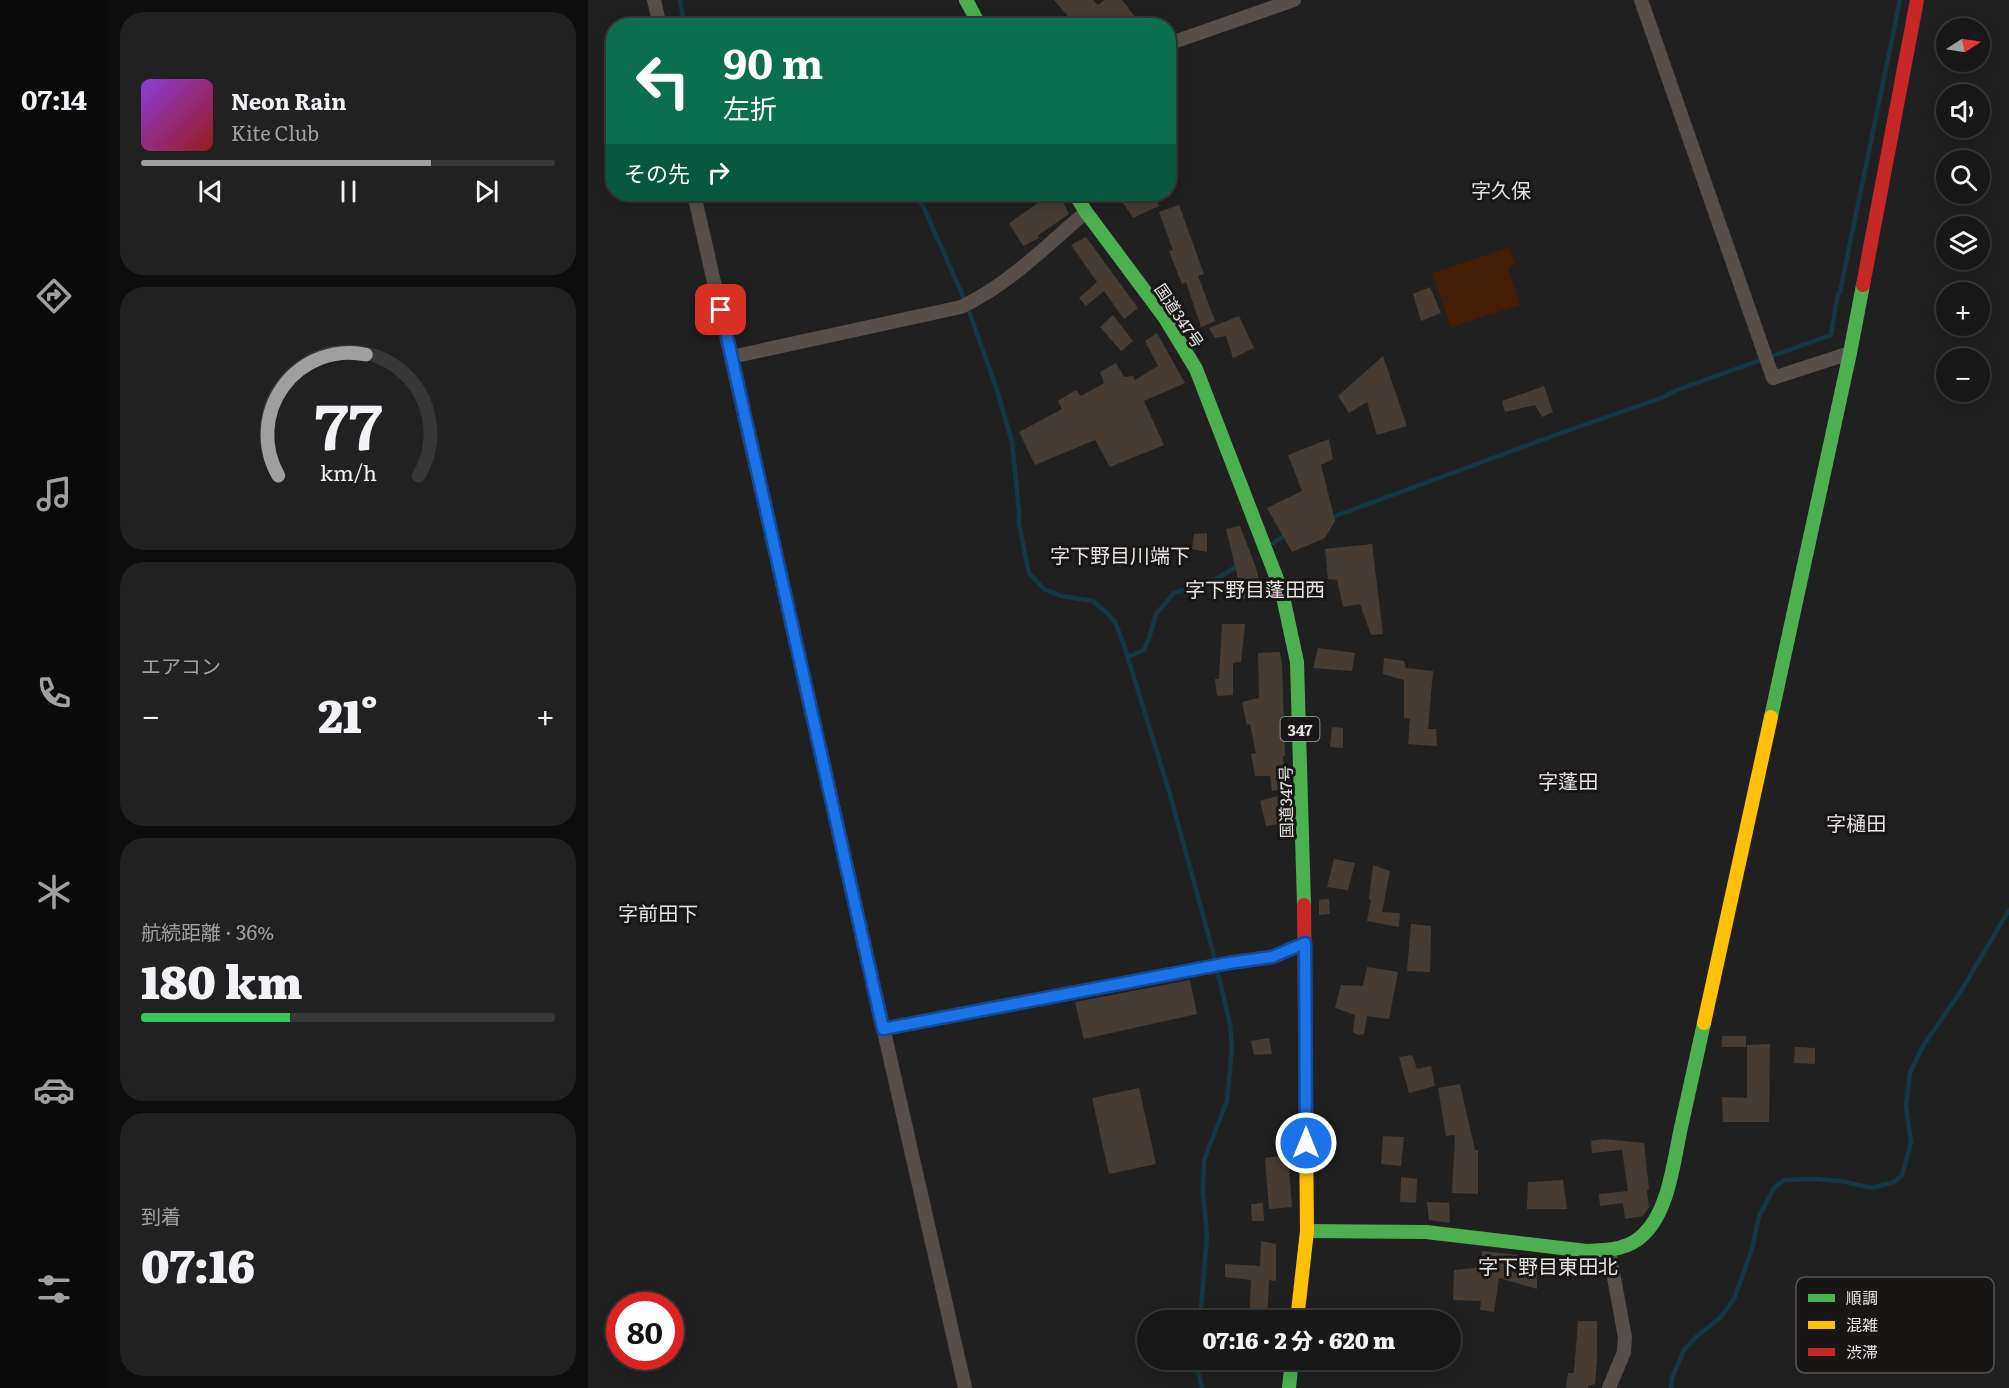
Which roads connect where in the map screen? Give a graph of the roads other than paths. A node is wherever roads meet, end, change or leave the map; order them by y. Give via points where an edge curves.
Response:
1 (654, 0) edge
2 (966, 0) edge
3 (1294, 0) edge
4 (1641, 0) edge
5 (1917, 0) edge
6 (658, 18) edge
7 (976, 18) edge
8 (1176, 41) edge
9 (696, 201) edge
10 (1079, 201) edge
11 (1086, 212) junction
12 (1850, 353) junction
13 (731, 357) junction
14 (1305, 943) junction
15 (883, 1029) junction
16 (1307, 1231) junction
17 (1609, 1251) junction
18 (1298, 1310) edge
19 (1291, 1370) edge
20 (965, 1388) edge
21 (1289, 1388) edge
22 (1609, 1388) edge

1 - 6 street
2 - 7 main road
3 - 8 street
4 - 12 street via 1773,378
5 - 12 main road
9 - 13 street
10 - 11 main road, 国道347号 / 347
11 - 13 street via 1023,267 985,296 967,304
11 - 14 main road, 国道347号 / 347 via 1165,318 1196,369 1282,592 1297,662
12 - 17 main road via 1666,1196 1653,1224 1641,1238 1627,1247
13 - 15 street
14 - 15 street via 1272,957
14 - 16 main road, 国道347号 / 347
15 - 20 street
16 - 17 main road via 1426,1232
16 - 18 main road, 国道347号 / 347
17 - 22 street via 1625,1337 1624,1352
19 - 21 main road

